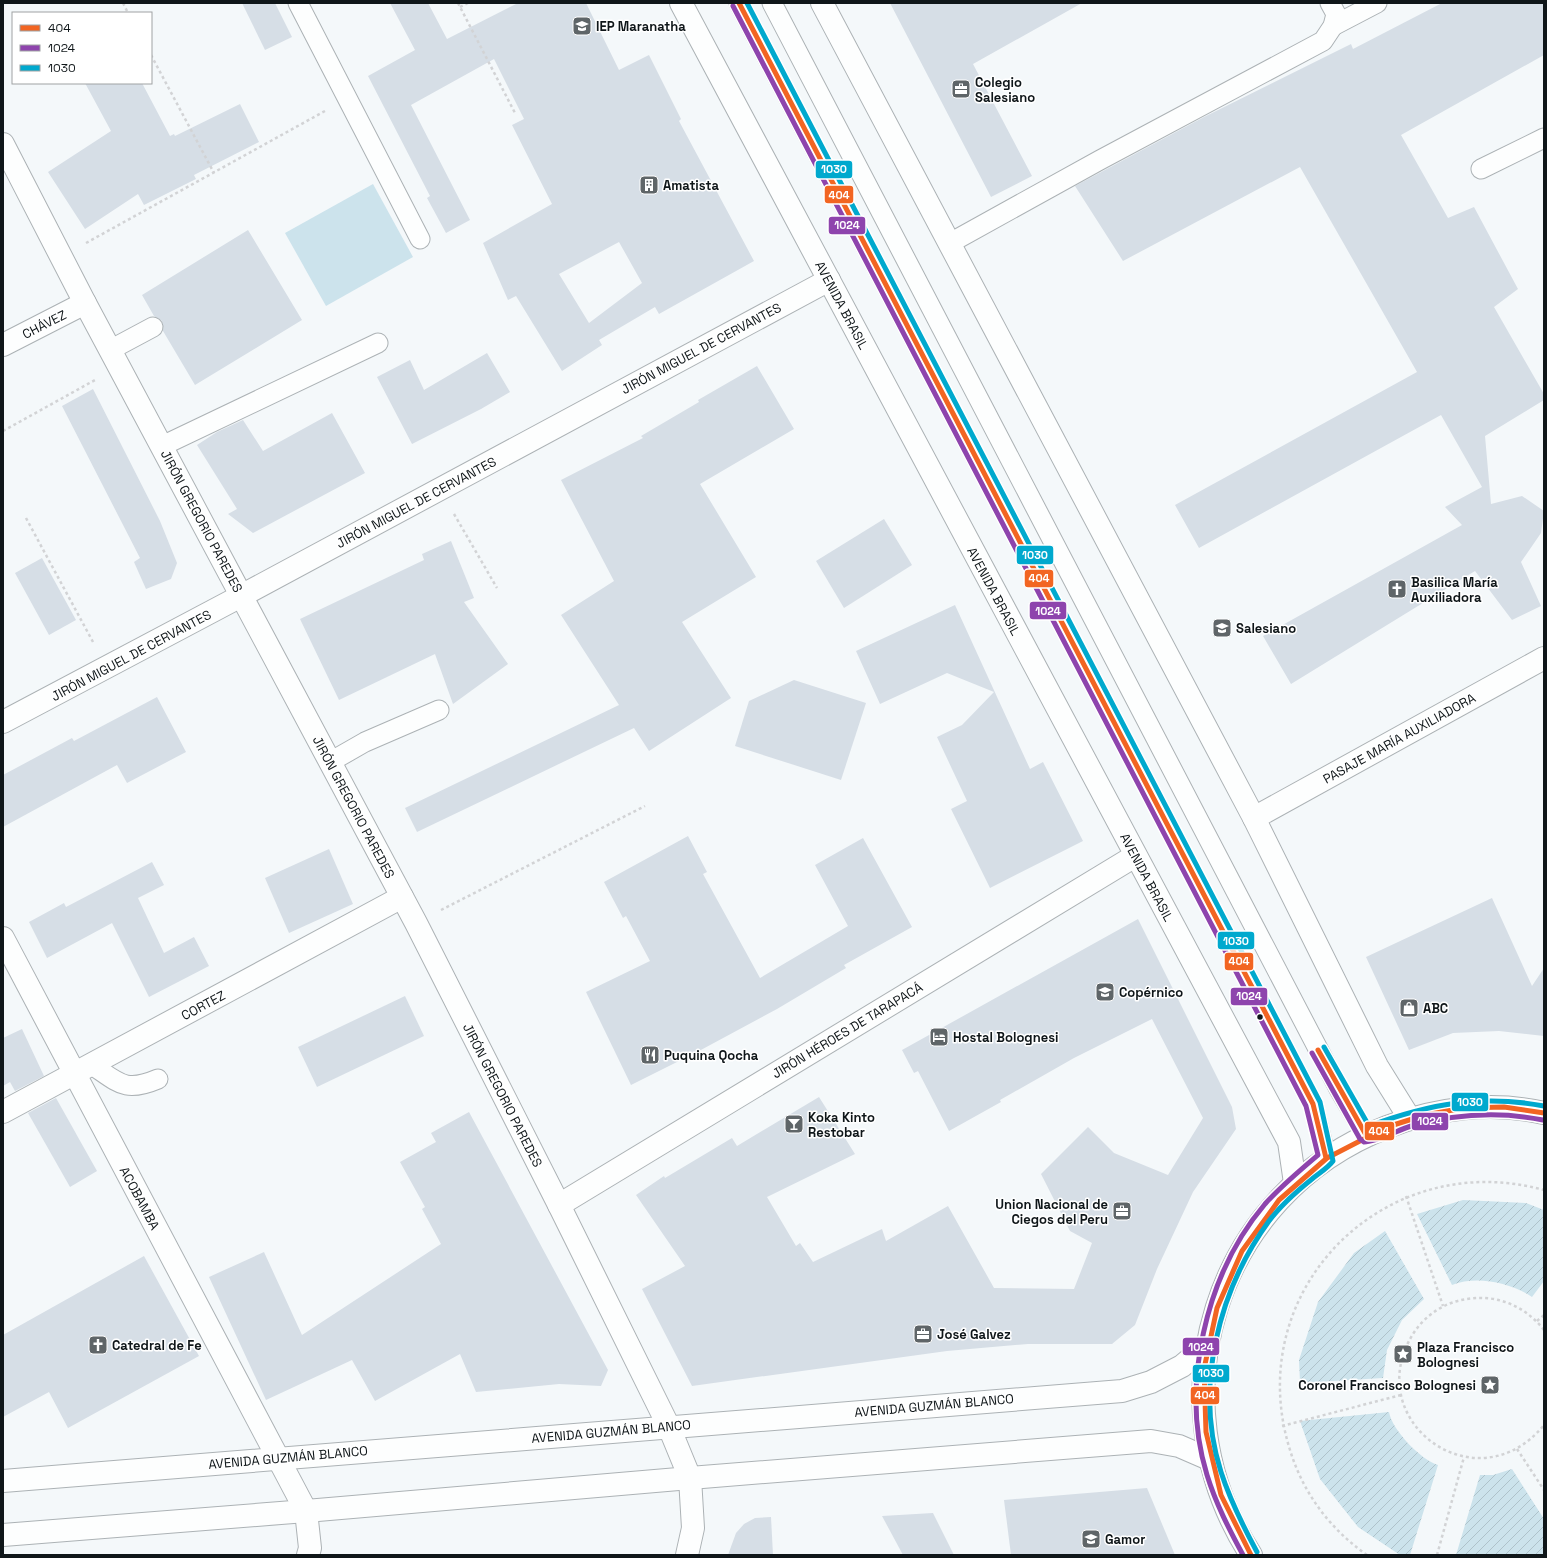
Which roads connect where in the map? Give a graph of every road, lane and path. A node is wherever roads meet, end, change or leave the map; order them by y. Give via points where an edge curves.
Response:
1 (123, 3) edge
2 (298, 3) edge
3 (458, 3) edge
4 (468, 3) edge
5 (681, 3) edge
6 (739, 3) edge
7 (772, 3) edge
8 (822, 3) edge
9 (1330, 3) edge
10 (1377, 3) edge
11 (460, 7) junction
12 (128, 12) edge
13 (1333, 26) junction
14 (152, 57) edge
15 (346, 99) junction
16 (515, 113) dead end
17 (1544, 138) edge
18 (3, 144) edge
19 (1481, 169) dead end
20 (214, 173) junction
21 (420, 239) dead end
22 (950, 243) junction
23 (61, 256) junction
24 (828, 280) junction
25 (85, 303) junction
26 (153, 327) dead end
27 (378, 343) dead end
28 (3, 345) edge
29 (115, 358) junction
30 (3, 431) edge
31 (162, 446) junction
32 (440, 489) junction
33 (26, 518) dead end
34 (497, 588) dead end
35 (241, 596) junction
36 (1544, 658) edge
37 (106, 667) junction
38 (439, 710) dead end
39 (3, 722) edge
40 (330, 762) junction
41 (645, 806) dead end
42 (1254, 818) junction
43 (1135, 856) junction
44 (402, 897) junction
45 (416, 923) junction
46 (3, 938) edge
47 (83, 1069) junction
48 (158, 1079) dead end
49 (3, 1112) edge
50 (1544, 1113) edge
51 (1410, 1119) junction
52 (1366, 1135) junction
53 (1326, 1158) junction
54 (1295, 1183) junction
55 (1544, 1190) edge
56 (1406, 1196) junction
57 (559, 1205) junction
58 (1443, 1306) junction
59 (1544, 1315) edge
60 (1537, 1321) junction
61 (1544, 1330) edge
62 (1207, 1345) junction
63 (1401, 1395) junction
64 (1544, 1425) edge
65 (1282, 1426) junction
66 (669, 1427) junction
67 (1517, 1449) junction
68 (1464, 1457) junction
69 (278, 1458) junction
70 (1209, 1459) junction
71 (690, 1478) junction
72 (3, 1481) edge
73 (1544, 1490) edge
74 (306, 1512) junction
75 (3, 1535) edge
76 (308, 1555) edge
77 (688, 1555) edge
78 (1251, 1555) edge
79 (1367, 1555) edge
80 (1436, 1555) edge

1 - 12 path
2 - 15 lane
3 - 11 path
4 - 11 path
5 - 24 main road, AVENIDA BRASIL
6 - 53 lane via 1314,1104
7 - 52 lane via 1339,1089
8 - 22 main road
9 - 13 lane via 1336,14
10 - 13 lane
11 - 16 path
13 - 22 lane via 1323,41
14 - 20 path
15 - 20 path
15 - 21 lane
17 - 19 lane
18 - 23 main road, JIRÓN GREGORIO PAREDES
20 - 23 path
22 - 42 main road
23 - 25 main road, JIRÓN GREGORIO PAREDES
24 - 32 main road, JIRÓN MIGUEL DE CERVANTES
24 - 43 main road, AVENIDA BRASIL
25 - 28 main road, CHÁVEZ
25 - 29 main road, JIRÓN GREGORIO PAREDES
26 - 29 lane
27 - 31 lane
29 - 30 path
29 - 31 main road, JIRÓN GREGORIO PAREDES
31 - 35 main road, JIRÓN GREGORIO PAREDES
32 - 34 path
32 - 35 main road, JIRÓN MIGUEL DE CERVANTES
33 - 37 path
35 - 37 main road, JIRÓN MIGUEL DE CERVANTES
35 - 40 main road, JIRÓN GREGORIO PAREDES
36 - 42 main road, PASAJE MARÍA AUXILIADORA
37 - 39 main road, JIRÓN MIGUEL DE CERVANTES
38 - 40 lane via 365,742
40 - 44 main road, JIRÓN GREGORIO PAREDES
41 - 45 path
42 - 51 main road via 1377,1066
43 - 54 main road, AVENIDA BRASIL via 1289,1142
43 - 57 main road, JIRÓN HÉROES DE TARAPACÁ
44 - 45 main road, JIRÓN GREGORIO PAREDES
44 - 47 main road, CORTEZ
45 - 57 main road, JIRÓN GREGORIO PAREDES
46 - 47 main road, ACOBAMBA
47 - 48 lane via 131,1087
47 - 49 main road, CORTEZ
47 - 69 main road, ACOBAMBA
50 - 51 main road via 1492,1107 1450,1110
51 - 52 main road
52 - 53 main road
53 - 54 main road
54 - 62 main road via 1263,1218 1238,1257 1219,1300
55 - 56 path via 1522,1184 1483,1181 1443,1185
56 - 58 path
56 - 65 path via 1365,1220 1330,1251 1304,1290 1286,1333 1279,1380
57 - 66 main road, JIRÓN GREGORIO PAREDES
58 - 60 path via 1459,1300 1493,1299 1509,1303
58 - 63 path via 1416,1329 1407,1344 1402,1360
59 - 60 path
60 - 61 path
62 - 66 main road, AVENIDA GUZMÁN BLANCO via 1182,1366 1151,1382 1122,1390
62 - 70 main road via 1203,1416
63 - 65 path
63 - 68 path via 1407,1413 1417,1429 1430,1442 1447,1452
64 - 67 path via 1534,1437
65 - 79 path via 1296,1470 1318,1509 1349,1542
66 - 69 main road, AVENIDA GUZMÁN BLANCO
66 - 71 main road, JIRÓN GREGORIO PAREDES
67 - 68 path via 1501,1456 1483,1459
67 - 73 path
68 - 80 path
69 - 72 main road, AVENIDA GUZMÁN BLANCO
69 - 74 main road, ACOBAMBA
70 - 71 main road via 1179,1446 1151,1441
70 - 78 main road via 1221,1498 1238,1536
71 - 74 main road
71 - 77 main road, JIRÓN GREGORIO PAREDES via 694,1528
74 - 75 main road
74 - 76 main road via 310,1548

